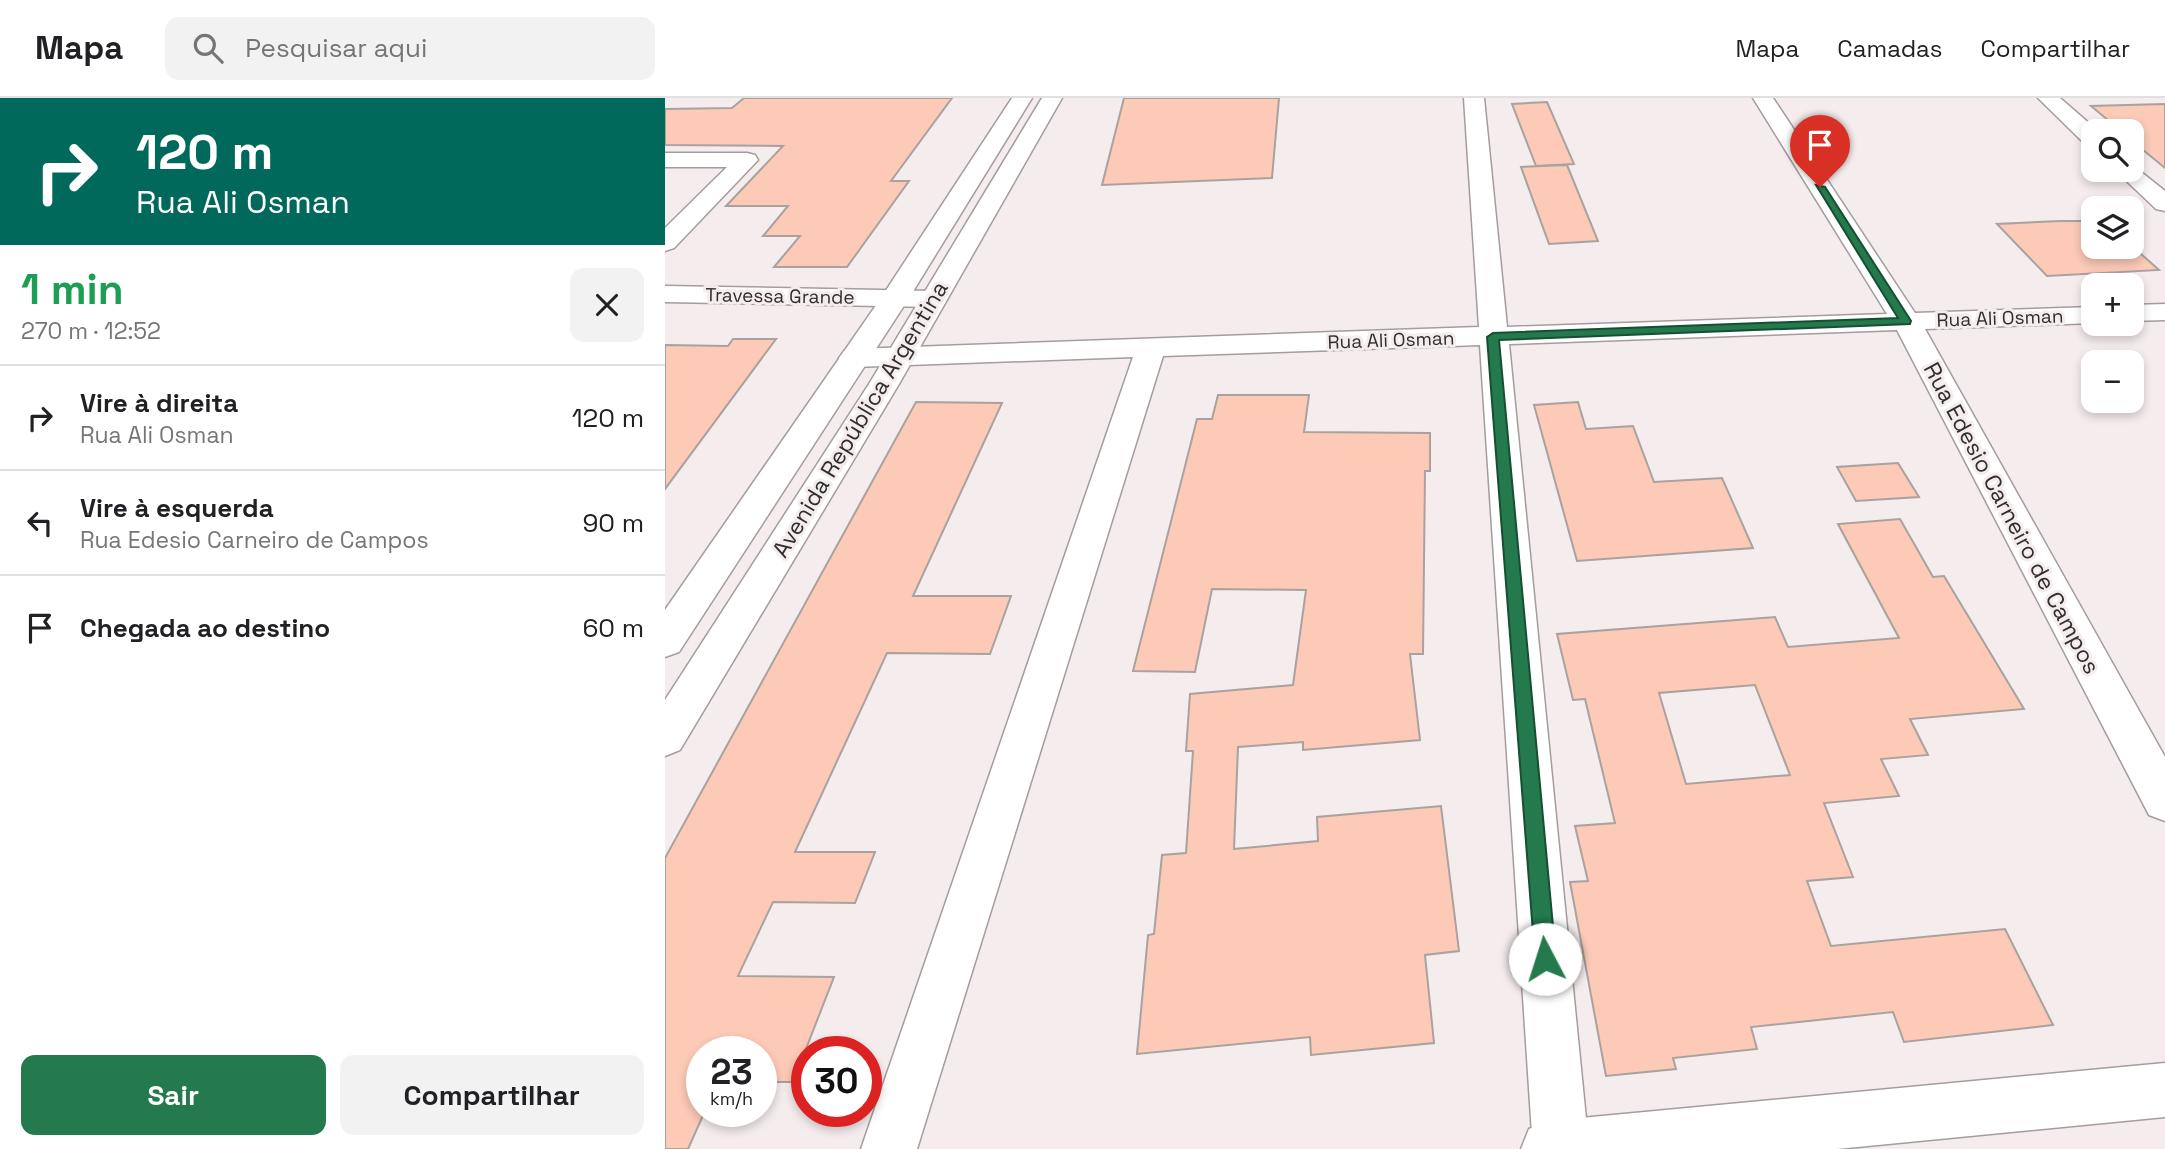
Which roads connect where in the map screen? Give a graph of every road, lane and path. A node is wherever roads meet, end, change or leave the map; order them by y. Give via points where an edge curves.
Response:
1 (1023, 98) edge
2 (1052, 98) edge
3 (1473, 98) edge
4 (1763, 98) edge
5 (2048, 98) edge
6 (2081, 128) edge
7 (665, 160) edge
8 (2140, 182) edge
9 (2165, 204) edge
10 (665, 243) edge
11 (665, 293) edge
12 (895, 298) junction
13 (933, 299) junction
14 (2165, 312) edge
15 (2144, 313) edge
16 (2081, 314) edge
17 (1906, 321) junction
18 (1493, 337) junction
19 (1151, 348) junction
20 (899, 357) junction
21 (855, 358) junction
22 (665, 641) edge
23 (665, 737) edge
24 (2165, 800) edge
25 (2165, 1090) edge
26 (889, 1149) edge
27 (1557, 1149) edge

1 - 12 street, Avenida República Argentina
2 - 13 street, Avenida República Argentina
3 - 18 street
4 - 17 street, Rua Edesio Carneiro de Campos
5 - 6 street
7 - 10 street via 747,160
8 - 9 street
11 - 12 street, Travessa Grande
12 - 13 street, Travessa Grande
12 - 21 street, Avenida República Argentina
13 - 20 street, Avenida República Argentina
14 - 15 street
16 - 17 street, Rua Ali Osman
17 - 18 street, Rua Ali Osman
17 - 24 street, Rua Edesio Carneiro de Campos
18 - 19 street, Rua Ali Osman
18 - 27 street
19 - 20 street, Rua Ali Osman
19 - 26 street
20 - 21 street, Rua Ali Osman
20 - 23 street, Avenida República Argentina
21 - 22 street, Avenida República Argentina
25 - 27 street

